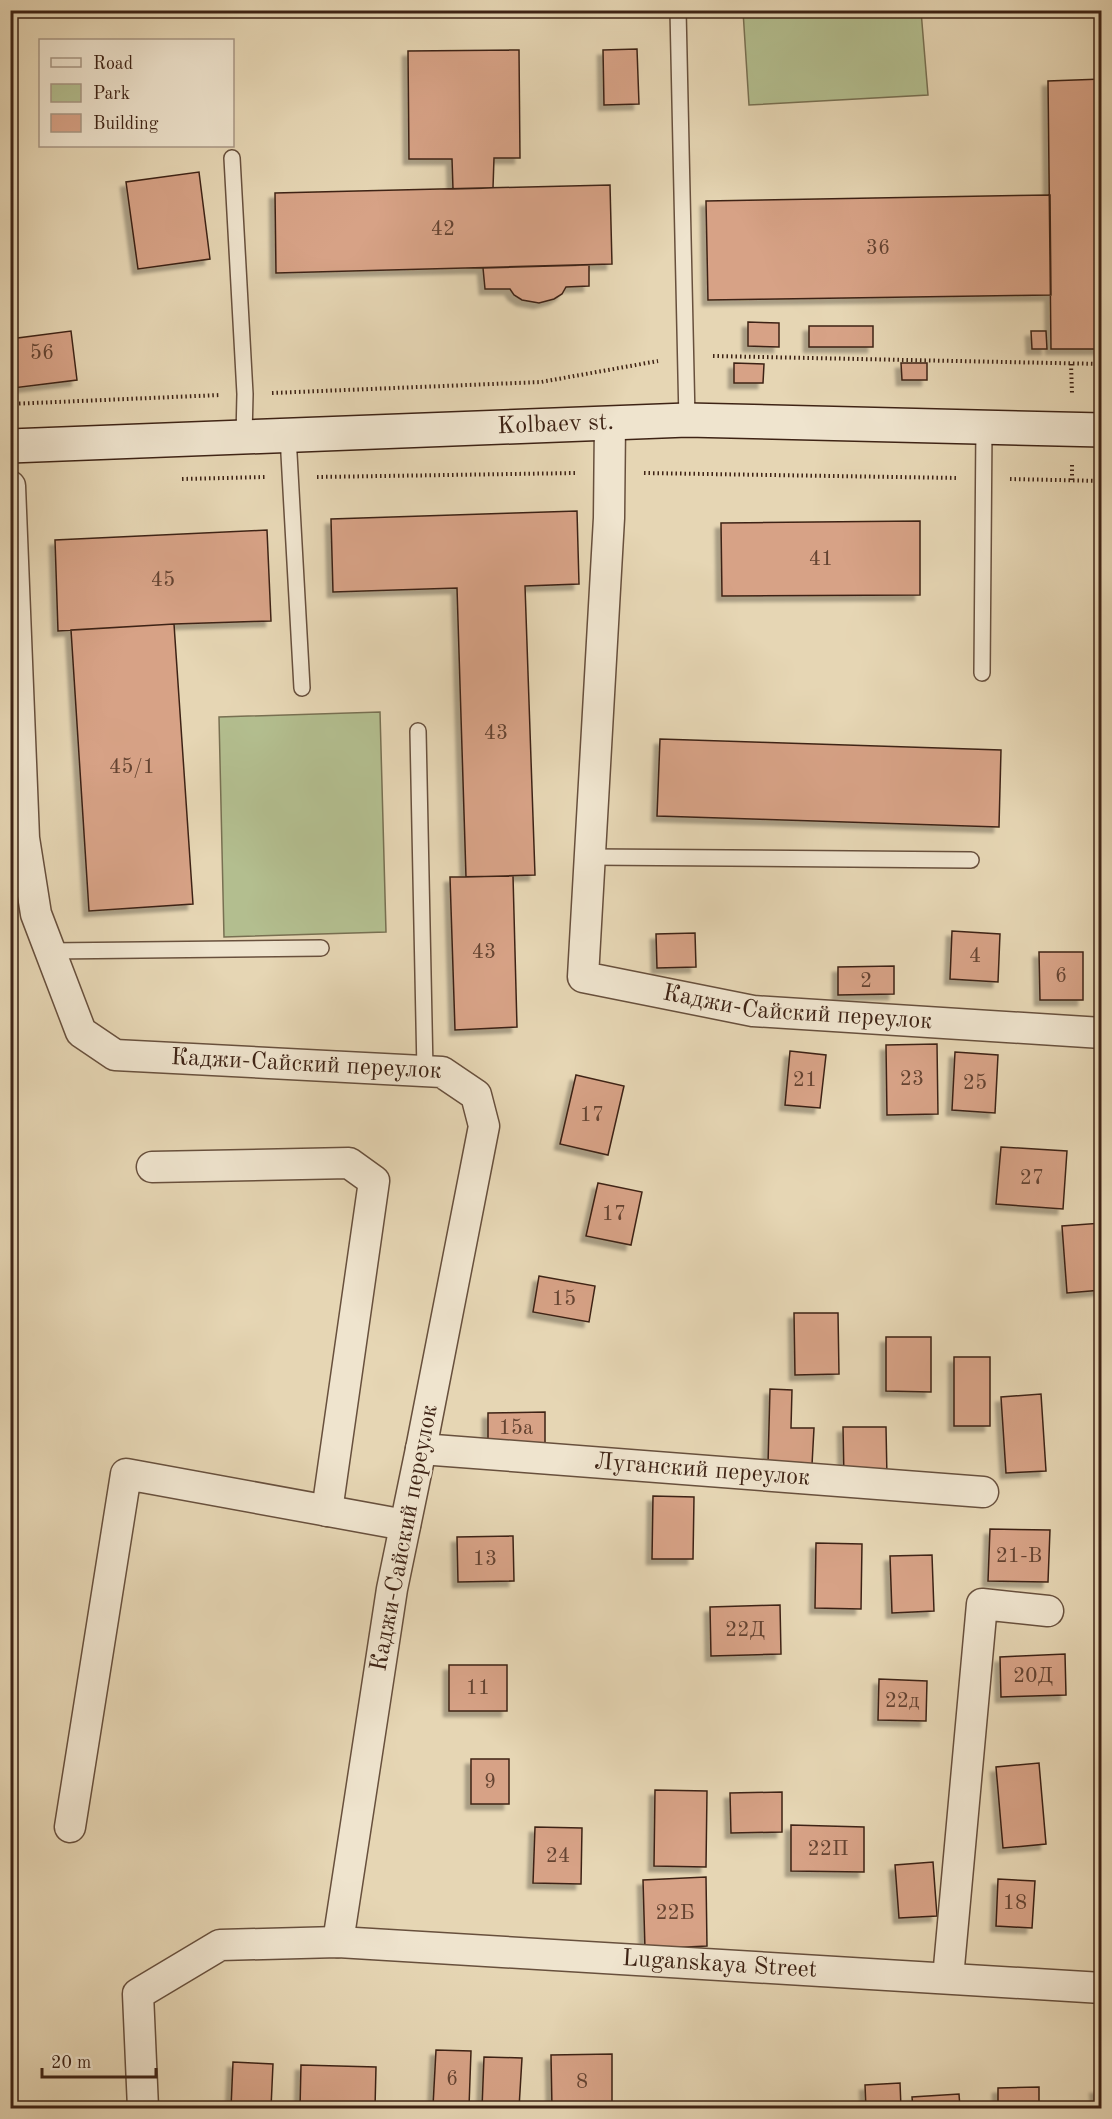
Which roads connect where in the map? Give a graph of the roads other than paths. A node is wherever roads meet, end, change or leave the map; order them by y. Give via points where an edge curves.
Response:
1 (678, 10) edge
2 (232, 158) dead end
3 (687, 420) junction
4 (610, 423) junction
5 (984, 427) junction
6 (1101, 430) edge
7 (288, 436) junction
8 (244, 437) junction
9 (10, 446) edge
10 (10, 486) edge
11 (982, 673) dead end
12 (302, 688) dead end
13 (418, 731) dead end
14 (590, 857) junction
15 (971, 860) dead end
16 (321, 948) dead end
17 (50, 951) junction
18 (1101, 1033) edge
19 (425, 1071) junction
20 (152, 1167) dead end
21 (421, 1449) junction
22 (983, 1492) dead end
23 (327, 1511) junction
24 (405, 1525) junction
25 (1048, 1611) dead end
26 (70, 1827) dead end
27 (338, 1942) junction
28 (948, 1978) junction
29 (1101, 1988) edge
30 (143, 2109) edge

1 - 3 lane
2 - 8 lane
3 - 4 main road, Kolbaev st.
3 - 5 main road, Kolbaev st.
4 - 7 main road, Kolbaev st.
4 - 14 street, Каджи-Сайский переулок via 609,518
5 - 6 main road, Kolbaev st.
5 - 11 lane
7 - 8 main road, Kolbaev st.
7 - 12 lane
8 - 9 main road, Kolbaev st.
10 - 17 street, Каджи-Сайский переулок via 24,838 36,914
13 - 19 lane
14 - 15 lane
14 - 18 street, Каджи-Сайский переулок via 583,977 753,1011
16 - 17 lane
17 - 19 street, Каджи-Сайский переулок via 81,1032 115,1055
19 - 21 street, Каджи-Сайский переулок via 442,1072 476,1095 484,1126
20 - 23 street via 349,1163 374,1180
21 - 22 street, Луганский переулок
21 - 24 street, Каджи-Сайский переулок
23 - 24 street
23 - 26 street via 126,1474
24 - 27 street, Каджи-Сайский переулок
25 - 28 street via 982,1604
27 - 28 street, Luganskaya Street
27 - 30 street, Luganskaya Street via 220,1945 138,1994
28 - 29 street, Luganskaya Street

